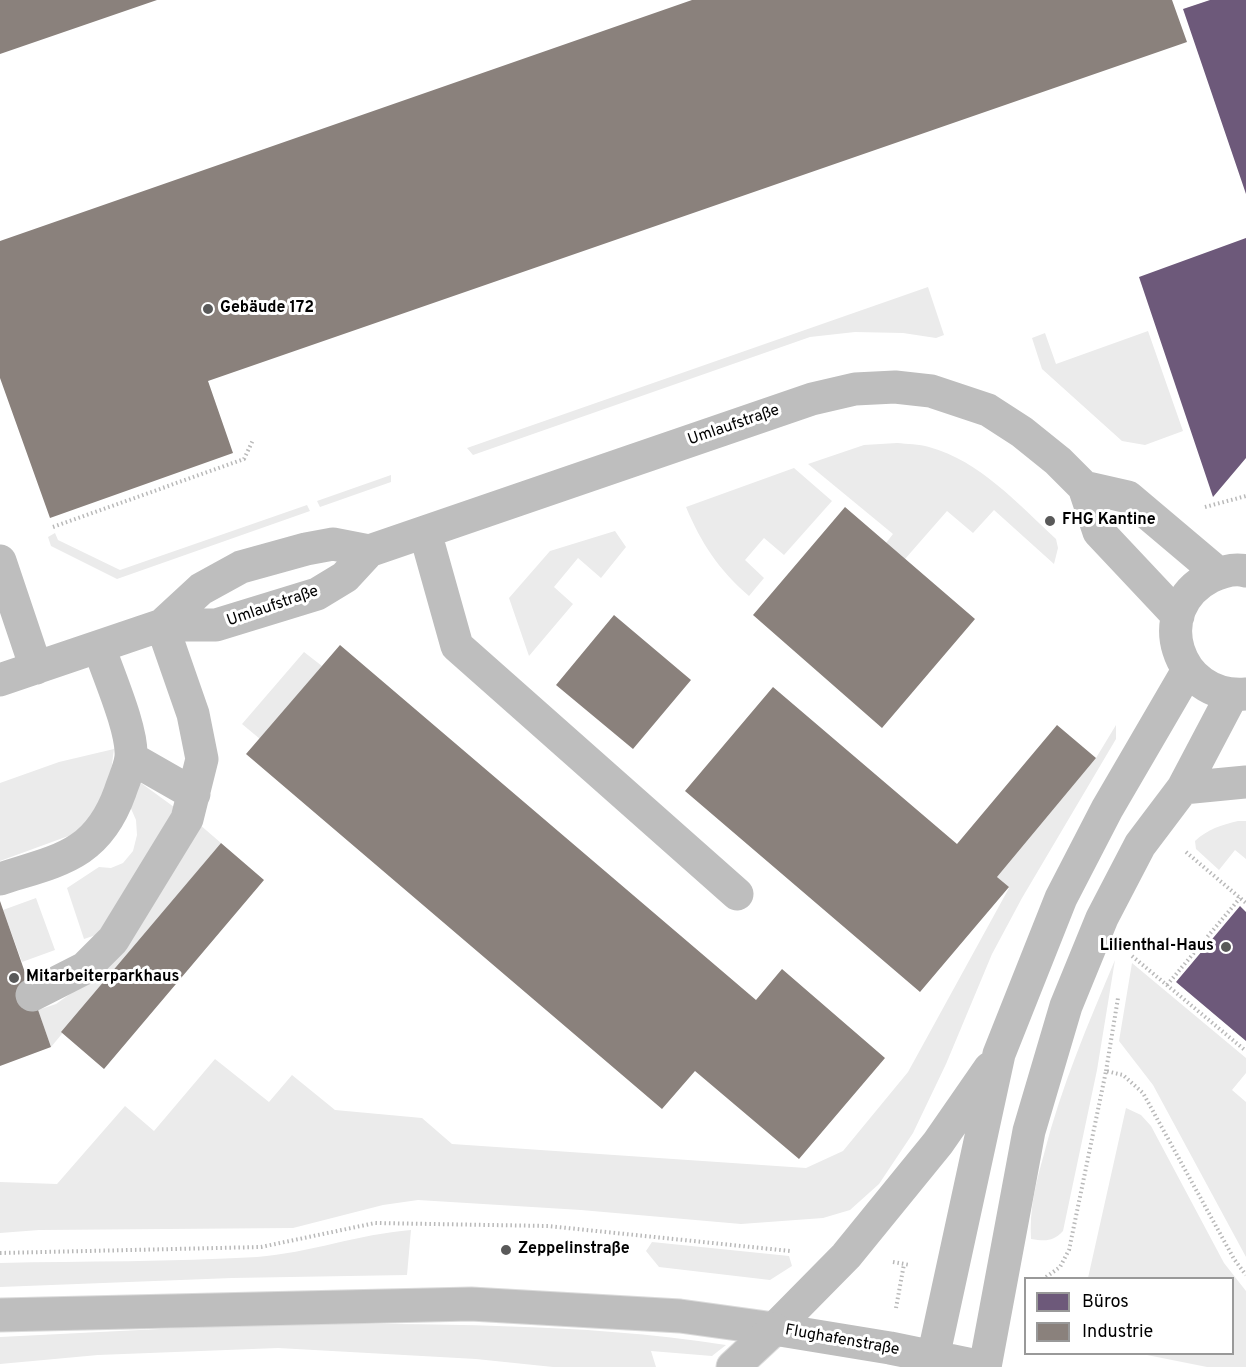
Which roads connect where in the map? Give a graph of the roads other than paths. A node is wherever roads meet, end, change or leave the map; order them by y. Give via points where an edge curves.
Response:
1 (1084, 487) junction
2 (425, 532) junction
3 (369, 551) junction
4 (0, 561) edge
5 (1232, 572) edge
6 (1178, 616) junction
7 (162, 625) junction
8 (99, 647) junction
9 (36, 668) junction
10 (1188, 670) junction
11 (0, 680) edge
12 (1240, 702) edge
13 (131, 758) junction
14 (1246, 782) edge
15 (1183, 788) junction
16 (194, 794) junction
17 (0, 879) edge
18 (737, 894) dead end
19 (32, 995) dead end
20 (999, 1054) junction
21 (0, 1315) edge
22 (774, 1329) junction
23 (931, 1362) edge
24 (733, 1367) edge
25 (983, 1367) edge

1 - 2 main road, Umlaufstraße via 1040,446 988,410 931,392 895,387 855,389 812,399
1 - 5 main road via 1128,497
1 - 6 main road, Umlaufstraße via 1099,532
2 - 3 main road, Umlaufstraße
2 - 18 main road via 457,646
3 - 7 main road, Umlaufstraße via 345,577 317,594 216,625
3 - 7 main road, Umlaufstraße via 333,544 241,567 201,589
4 - 9 main road
5 - 6 main road via 1200,582 1186,598
6 - 10 main road via 1179,653
7 - 8 main road, Umlaufstraße
7 - 16 main road via 193,714 202,759
8 - 9 main road, Umlaufstraße
8 - 13 main road via 128,736
9 - 11 main road, Umlaufstraße
10 - 12 main road via 1200,682
10 - 20 main road via 1107,809 1062,898
12 - 15 main road
13 - 16 main road
13 - 17 main road via 110,818 92,842 63,859
14 - 15 main road
15 - 25 main road via 1140,845 1102,918 1065,1006 1029,1131
16 - 19 main road via 188,819 113,940 85,968
20 - 22 main road via 938,1143 846,1256
20 - 23 main road
21 - 22 main road, Flughafenstraße via 471,1304 680,1316
22 - 23 main road, Flughafenstraße
22 - 24 main road
23 - 25 main road, Flughafenstraße

